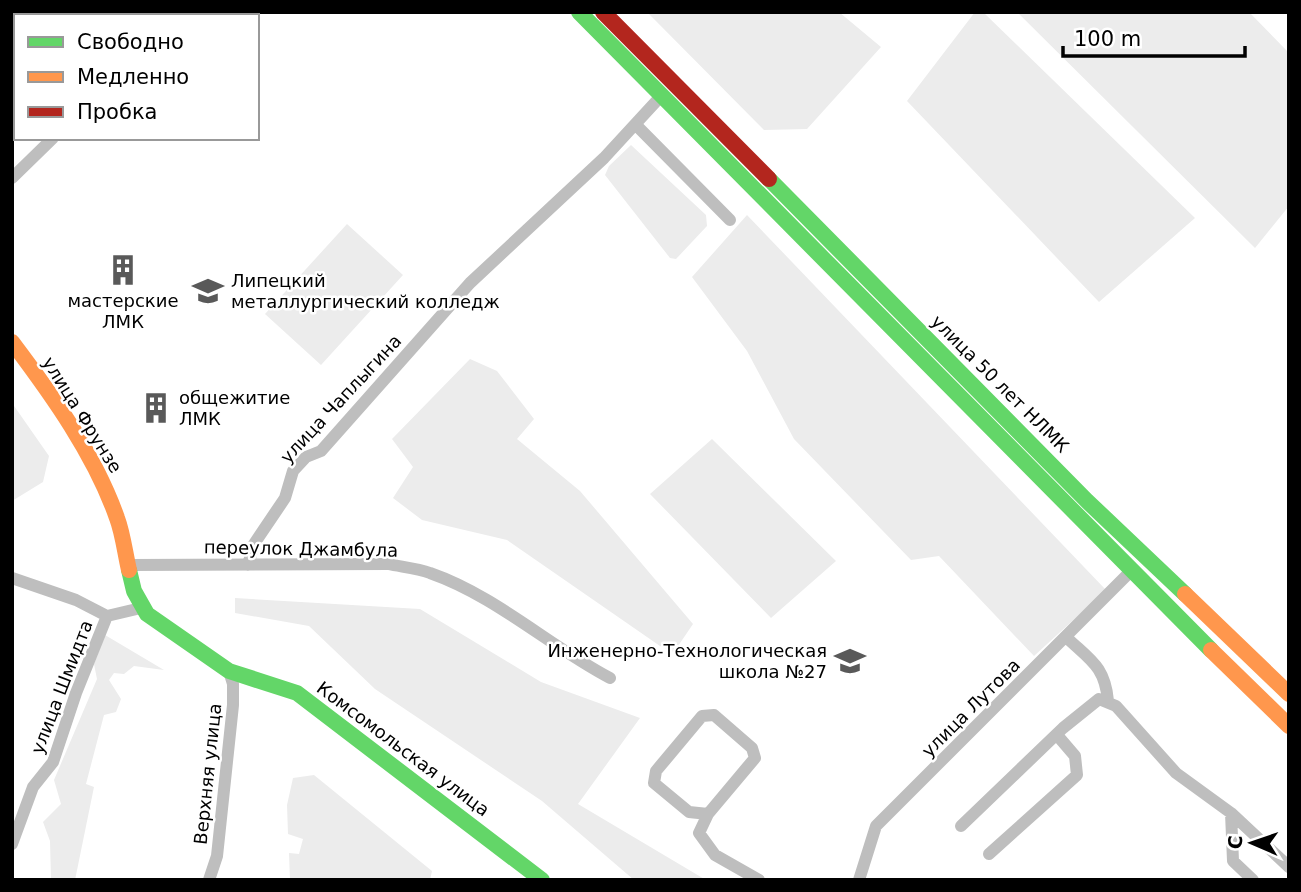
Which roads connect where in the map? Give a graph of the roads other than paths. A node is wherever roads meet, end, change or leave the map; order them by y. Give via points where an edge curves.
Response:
1 (579, 12) edge
2 (603, 12) edge
3 (662, 95) junction
4 (688, 97) junction
5 (636, 125) junction
6 (51, 140) edge
7 (12, 178) edge
8 (730, 220) dead end
9 (12, 342) edge
10 (130, 565) junction
11 (248, 565) junction
12 (1130, 572) junction
13 (12, 578) edge
14 (141, 608) junction
15 (107, 616) junction
16 (1066, 637) junction
17 (229, 671) junction
18 (610, 678) dead end
19 (1242, 683) junction
20 (1284, 689) edge
21 (1108, 701) junction
22 (1289, 726) edge
23 (1057, 735) junction
24 (1231, 813) junction
25 (708, 814) junction
26 (961, 826) dead end
27 (12, 844) edge
28 (989, 854) dead end
29 (1289, 867) edge
30 (209, 880) edge
31 (542, 880) edge
32 (759, 880) edge
33 (859, 880) edge
34 (1252, 880) edge

1 - 3 main road
2 - 4 main road, улица 50 лет НЛМК
3 - 4 main road via 668,89
3 - 5 street, улица Чаплыгина
3 - 12 main road
4 - 20 main road, улица 50 лет НЛМК via 1087,501
5 - 8 street
5 - 11 street, улица Чаплыгина via 470,283 321,451 306,457 293,471 285,498 254,544
6 - 7 street
9 - 10 main road, улица Фрунзе via 91,460 118,520
10 - 11 street, переулок Джамбула
10 - 14 main road, улица Фрунзе
11 - 18 street, переулок Джамбула via 388,564 430,573 498,606
12 - 16 street, улица Лутова
12 - 19 main road
13 - 15 street
14 - 15 street
14 - 17 main road
15 - 27 street, улица Шмидта via 53,762 33,787
16 - 21 street via 1106,679
16 - 33 street, улица Лутова via 876,825
17 - 30 street, Верхняя улица via 233,705 217,856
17 - 31 main road, Комсомольская улица via 297,693
19 - 20 main road
19 - 22 main road
21 - 23 street via 1099,699
21 - 24 street via 1176,773
23 - 26 street
23 - 28 street via 1076,757 1077,775
24 - 29 street
24 - 34 street via 1233,861
25 - 25 street via 755,758 752,748 714,715 702,716 656,771 654,783 689,812
25 - 32 street via 699,833 715,855

